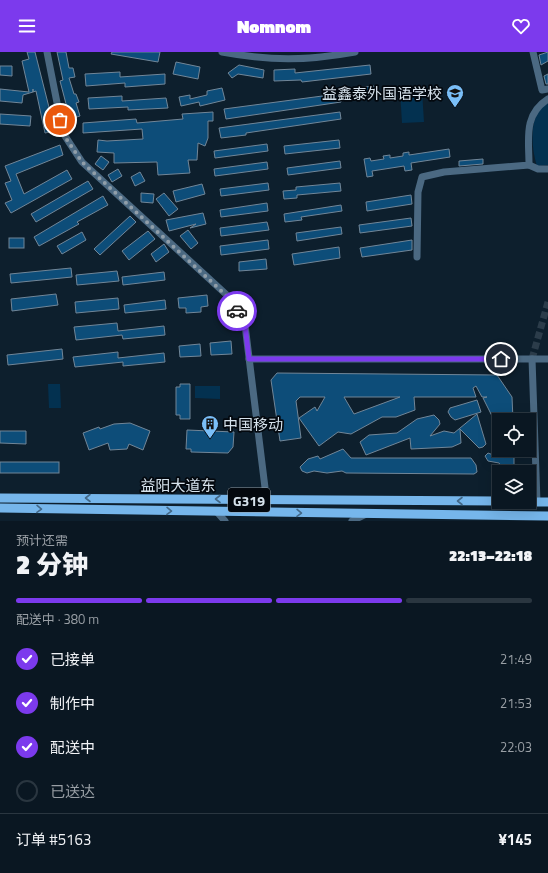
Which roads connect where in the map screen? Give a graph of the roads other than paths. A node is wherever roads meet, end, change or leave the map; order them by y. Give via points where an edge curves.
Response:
1 (47, 52) edge
2 (222, 52) edge
3 (354, 52) edge
4 (533, 52) edge
5 (548, 89) edge
6 (548, 99) edge
7 (529, 165) junction
8 (548, 169) edge
9 (416, 257) dead end
10 (249, 359) junction
11 (532, 359) junction
12 (548, 359) edge
13 (533, 465) edge
14 (0, 498) edge
15 (268, 500) junction
16 (492, 501) edge
17 (536, 502) edge
18 (548, 502) edge
19 (0, 508) edge
20 (216, 511) junction
21 (268, 512) junction
22 (367, 514) junction
23 (548, 516) edge
24 (226, 521) edge
25 (352, 521) edge

1 - 10 street via 63,134 82,162 229,298 245,325
2 - 3 street via 277,60 320,58
4 - 5 street via 542,90
6 - 7 street via 538,105 529,126
7 - 8 street via 538,169
7 - 9 street via 444,172 422,177 418,192
10 - 11 street
10 - 15 street
11 - 12 street
11 - 13 street
15 -> 14 main road, 益阳大道东 / G319
16 -> 15 main road, 益阳大道东 / G319
15 - 21 street
17 - 18 main road
19 -> 20 main road, G319
20 - 21 main road, G319
20 - 24 street
21 -> 22 main road, G319
22 - 23 main road, G319
22 - 25 street

